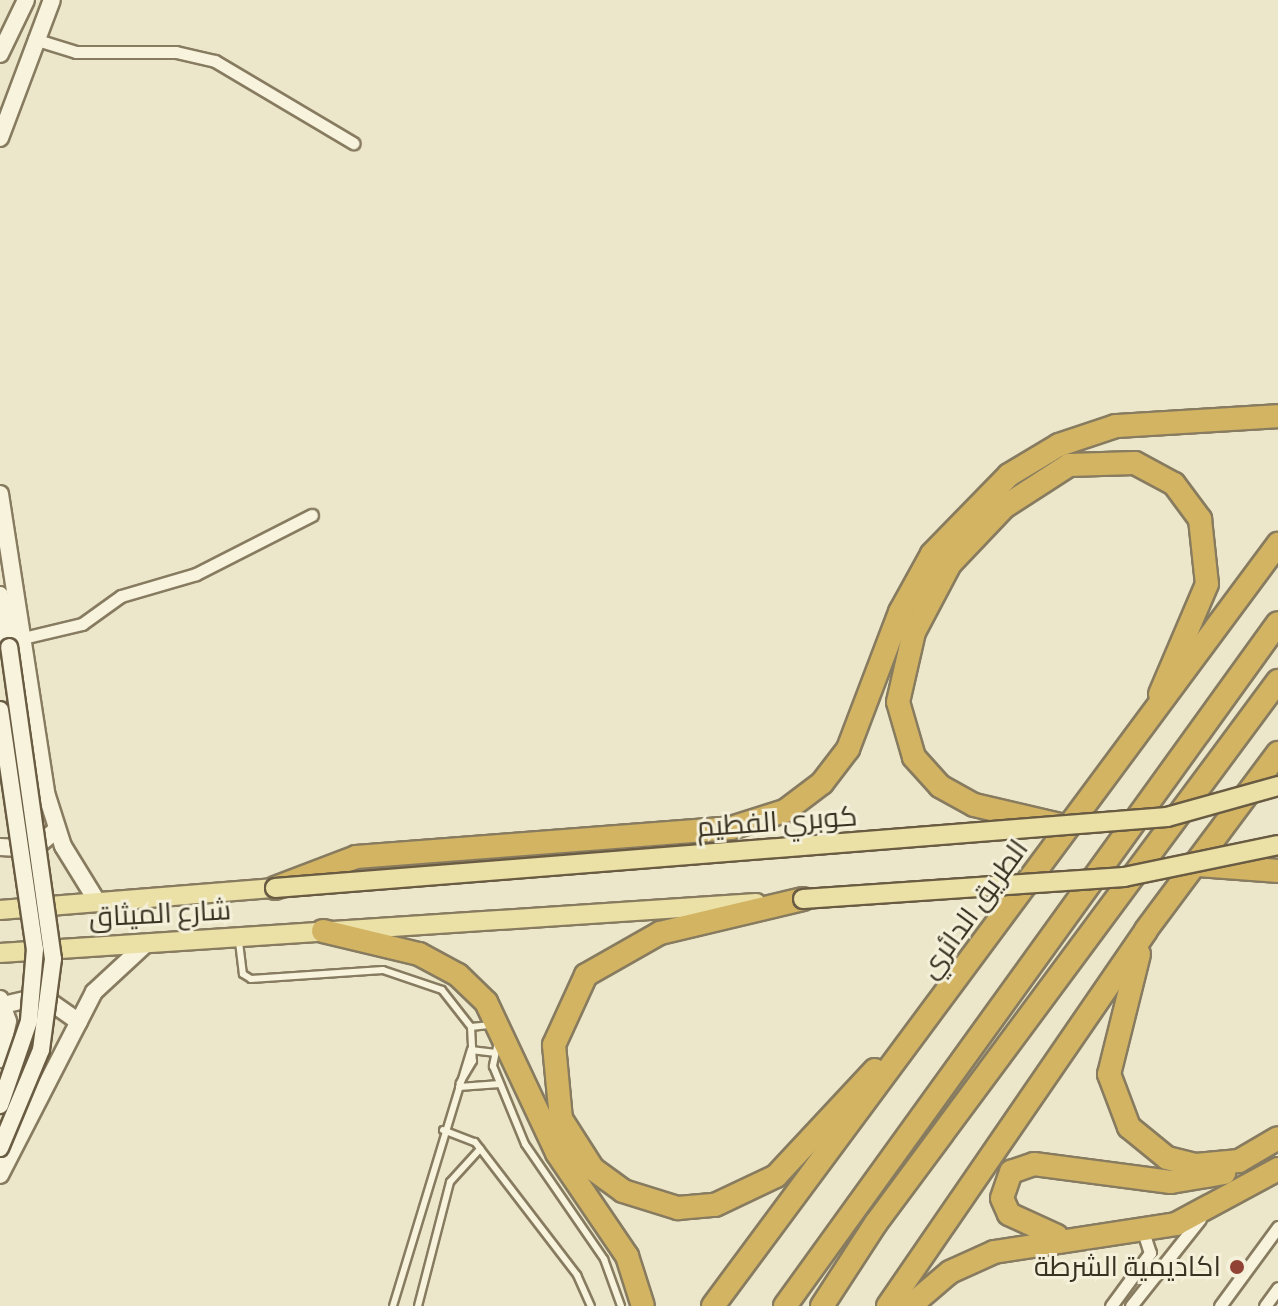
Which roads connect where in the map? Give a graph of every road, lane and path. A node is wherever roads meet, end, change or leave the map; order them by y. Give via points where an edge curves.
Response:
1 (26, 0) edge
2 (52, 0) edge
3 (34, 39) junction
4 (0, 54) edge
5 (0, 138) edge
6 (353, 143) dead end
7 (1278, 416) edge
8 (0, 494) edge
9 (312, 515) dead end
10 (1278, 544) edge
11 (0, 595) edge
12 (1278, 623) edge
13 (16, 642) junction
14 (1278, 681) edge
15 (0, 710) edge
16 (1150, 721) junction
17 (1278, 753) edge
18 (1278, 786) edge
19 (1060, 825) junction
20 (56, 830) junction
21 (1278, 845) edge
22 (0, 847) edge
23 (1199, 865) junction
24 (1278, 871) edge
25 (275, 888) junction
26 (803, 899) junction
27 (98, 903) junction
28 (0, 910) edge
29 (1146, 930) junction
30 (323, 931) junction
31 (238, 938) junction
32 (149, 942) junction
33 (0, 953) edge
34 (2, 1002) edge
35 (931, 1017) junction
36 (79, 1022) junction
37 (471, 1027) junction
38 (471, 1050) junction
39 (494, 1053) junction
40 (0, 1059) edge
41 (500, 1084) junction
42 (460, 1085) junction
43 (0, 1105) edge
44 (443, 1130) junction
45 (1278, 1138) edge
46 (0, 1148) edge
47 (480, 1149) junction
48 (1252, 1156) junction
49 (1278, 1169) edge
50 (0, 1175) edge
51 (1207, 1212) junction
52 (1278, 1227) edge
53 (1143, 1231) junction
54 (1066, 1239) junction
55 (1278, 1288) edge
56 (1115, 1301) edge
57 (393, 1306) edge
58 (418, 1306) edge
59 (591, 1306) edge
60 (621, 1306) edge
61 (643, 1306) edge
62 (713, 1306) edge
63 (785, 1306) edge
64 (822, 1306) edge
65 (888, 1306) edge
66 (910, 1306) edge
67 (1130, 1306) edge
68 (1220, 1306) edge
69 (1265, 1306) edge

1 - 4 main road
2 - 3 main road
3 - 5 main road
3 - 6 street via 76,52 176,52 215,61
7 - 25 highway via 1116,426 1059,445 998,484 949,533 915,582 837,767 785,811 731,828 356,857
8 - 13 main road
9 - 13 street via 182,581 121,596 82,624
10 - 16 highway, الطريق الدائري
11 - 13 main road
12 - 63 highway
13 - 20 main road
13 - 46 main road, bridge via 53,959 41,1050
14 - 64 highway via 876,1223
15 - 43 main road, bridge via 35,949 29,1021
16 - 19 highway via 1200,605 1210,562 1189,500 1135,463 1069,465 996,515 928,598 904,663 900,721 926,773 974,805
16 - 35 highway, الطريق الدائري
17 - 29 highway
18 - 19 main road, كوبري الفطيم, bridge via 1167,817
19 - 25 main road, كوبري الفطيم, bridge
20 - 22 main road via 34,849
20 - 27 main road
21 - 23 main road, bridge
23 - 24 highway
23 - 26 main road, bridge
25 - 27 main road, شارع الميثاق
26 - 30 main road
26 - 35 highway via 660,933 586,975 565,1009 552,1072 561,1119 593,1169 657,1205 695,1207 740,1198 796,1159
27 - 28 main road, شارع الميثاق
29 - 48 highway via 1111,1051 1120,1115 1150,1148 1184,1163 1211,1166
29 - 65 highway
30 - 31 main road, شارع الميثاق
30 - 61 highway via 419,954 486,1002 557,1153 627,1256
31 - 32 main road, شارع الميثاق
31 - 37 lane via 247,979 396,971 442,990
32 - 33 main road, شارع الميثاق
32 - 36 main road via 110,972
34 - 36 main road via 42,996
34 - 40 main road via 7,1028
35 - 62 highway, الطريق الدائري
36 - 50 main road
37 - 38 lane
37 - 39 lane via 489,1024 498,1041
38 - 39 lane
38 - 42 lane via 471,1069
39 - 41 lane
41 - 42 lane
41 - 60 lane via 532,1159 604,1259
42 - 44 lane
44 - 47 lane via 466,1134
44 - 57 lane
45 - 48 highway
47 - 58 lane via 450,1182
47 - 59 lane via 577,1275
48 - 54 highway via 1220,1176 1191,1181 1034,1164 1011,1172 1002,1198 1009,1214
49 - 51 highway
51 - 53 highway
51 - 67 street
52 - 68 street
53 - 54 highway
53 - 56 street via 1150,1253
54 - 66 highway via 1016,1245 969,1262
55 - 69 street
56 - 67 street

